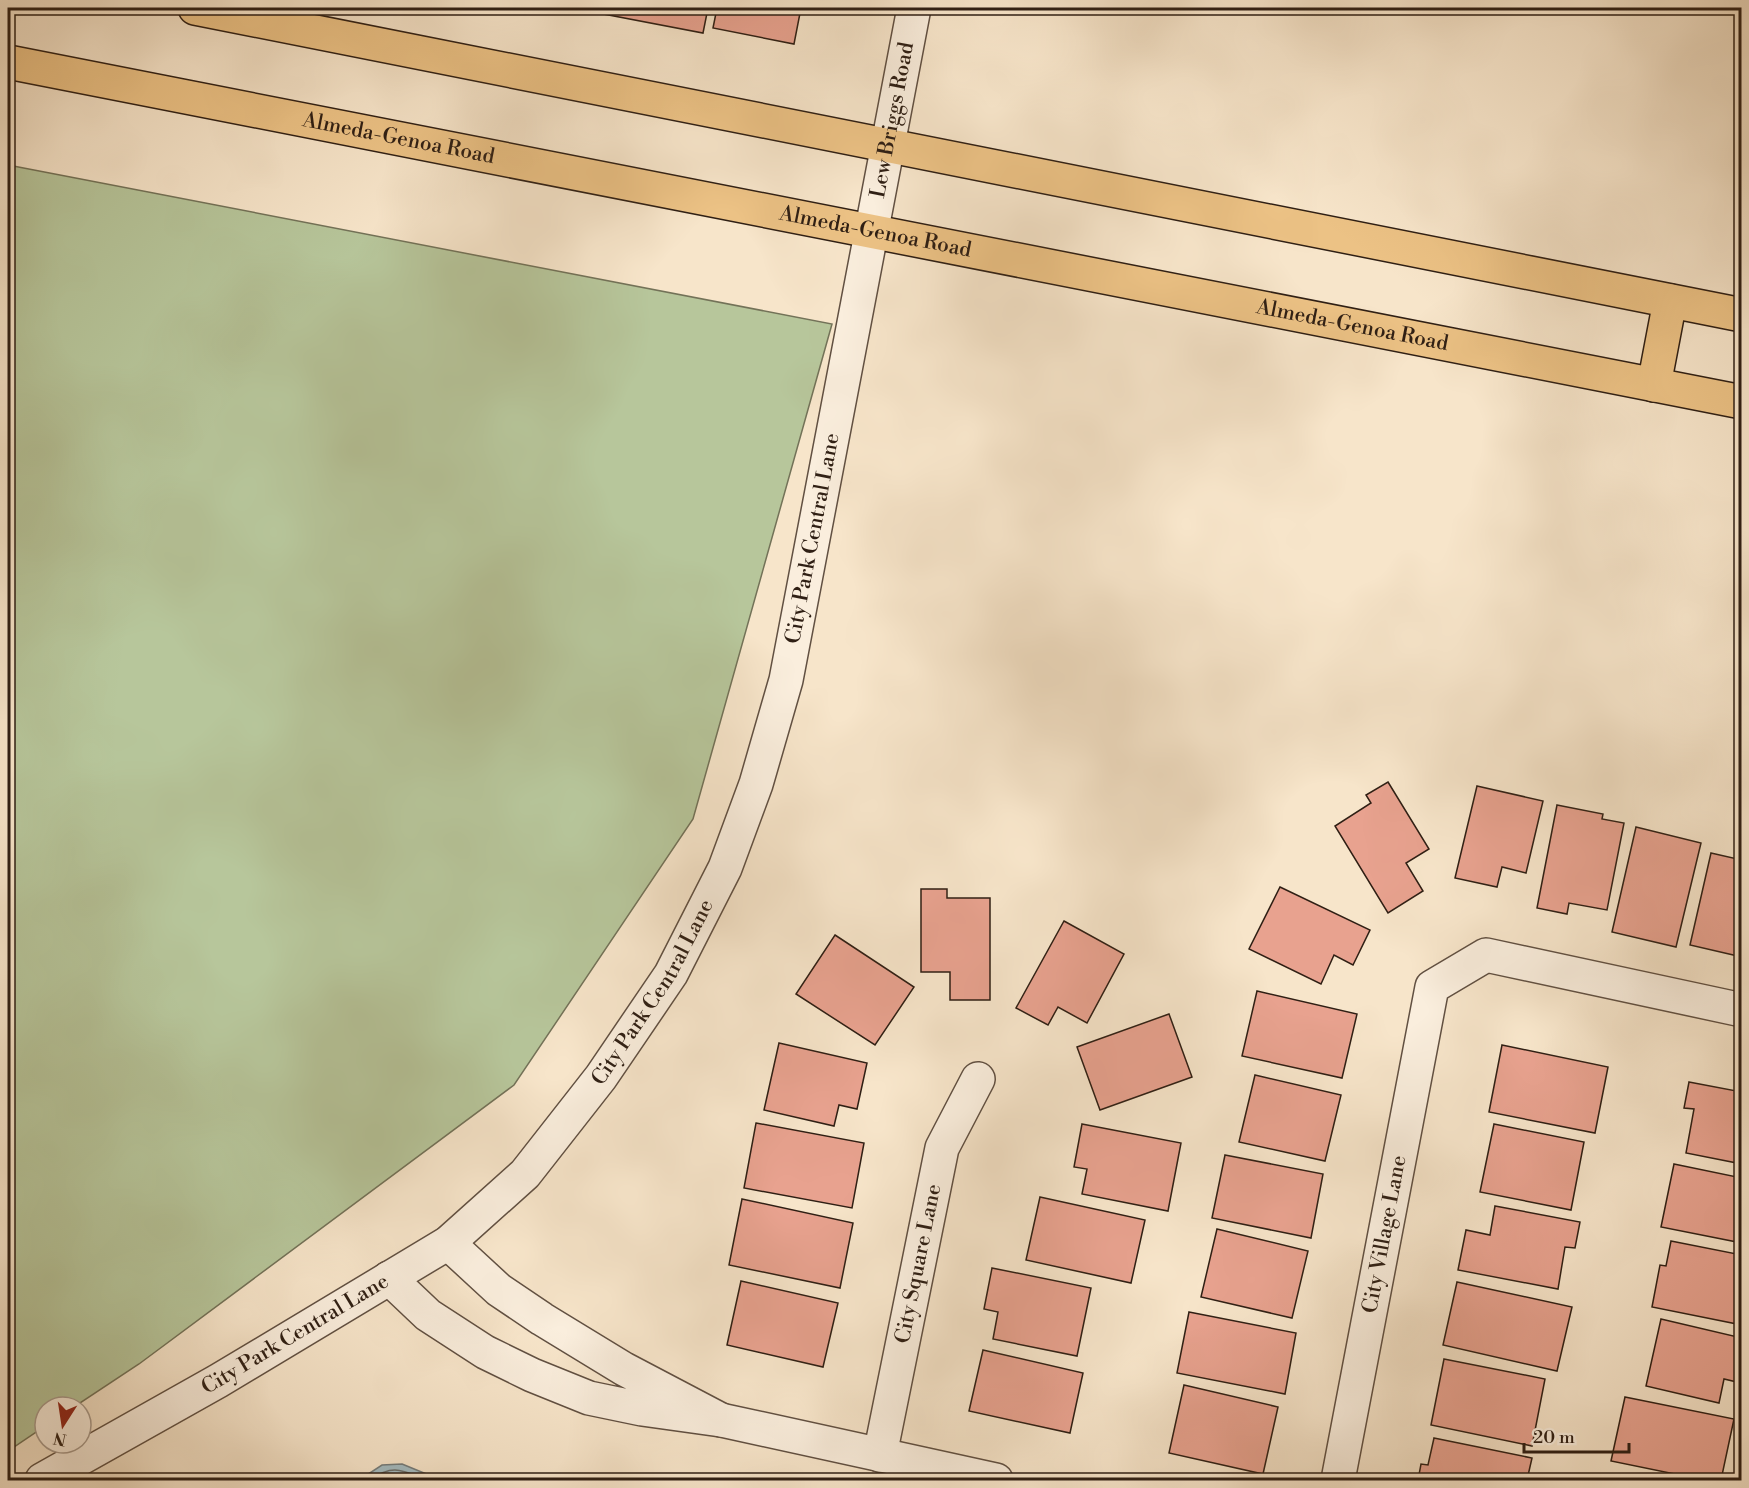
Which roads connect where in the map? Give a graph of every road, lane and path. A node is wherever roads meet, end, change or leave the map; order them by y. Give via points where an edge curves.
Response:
1 (195, 8) edge
2 (914, 8) edge
3 (8, 62) edge
4 (887, 146) junction
5 (871, 232) junction
6 (1670, 301) junction
7 (1742, 315) edge
8 (1654, 385) junction
9 (1742, 402) edge
10 (1742, 1011) edge
11 (978, 1078) dead end
12 (448, 1243) junction
13 (390, 1278) junction
14 (721, 1420) junction
15 (880, 1455) junction
16 (42, 1480) edge
17 (996, 1480) edge
18 (1338, 1480) edge

1 - 4 main road
2 - 4 street, Lew Briggs Road
3 - 5 main road, Almeda-Genoa Road
4 - 5 street, Lew Briggs Road
4 - 6 main road
5 - 8 main road, Almeda-Genoa Road
5 - 12 street, City Park Central Lane via 786,680 756,784 725,868 671,974 601,1077 525,1174
6 - 7 main road
6 - 8 main road
8 - 9 main road, Almeda-Genoa Road
10 - 18 street, City Village Lane via 1486,955 1432,987
11 - 15 street, City Square Lane via 942,1148
12 - 13 street, City Park Central Lane
12 - 14 street via 499,1290 542,1319 624,1370
13 - 14 street via 428,1315 485,1352 532,1375 589,1398
13 - 16 street, City Park Central Lane
14 - 15 street
15 - 17 street

